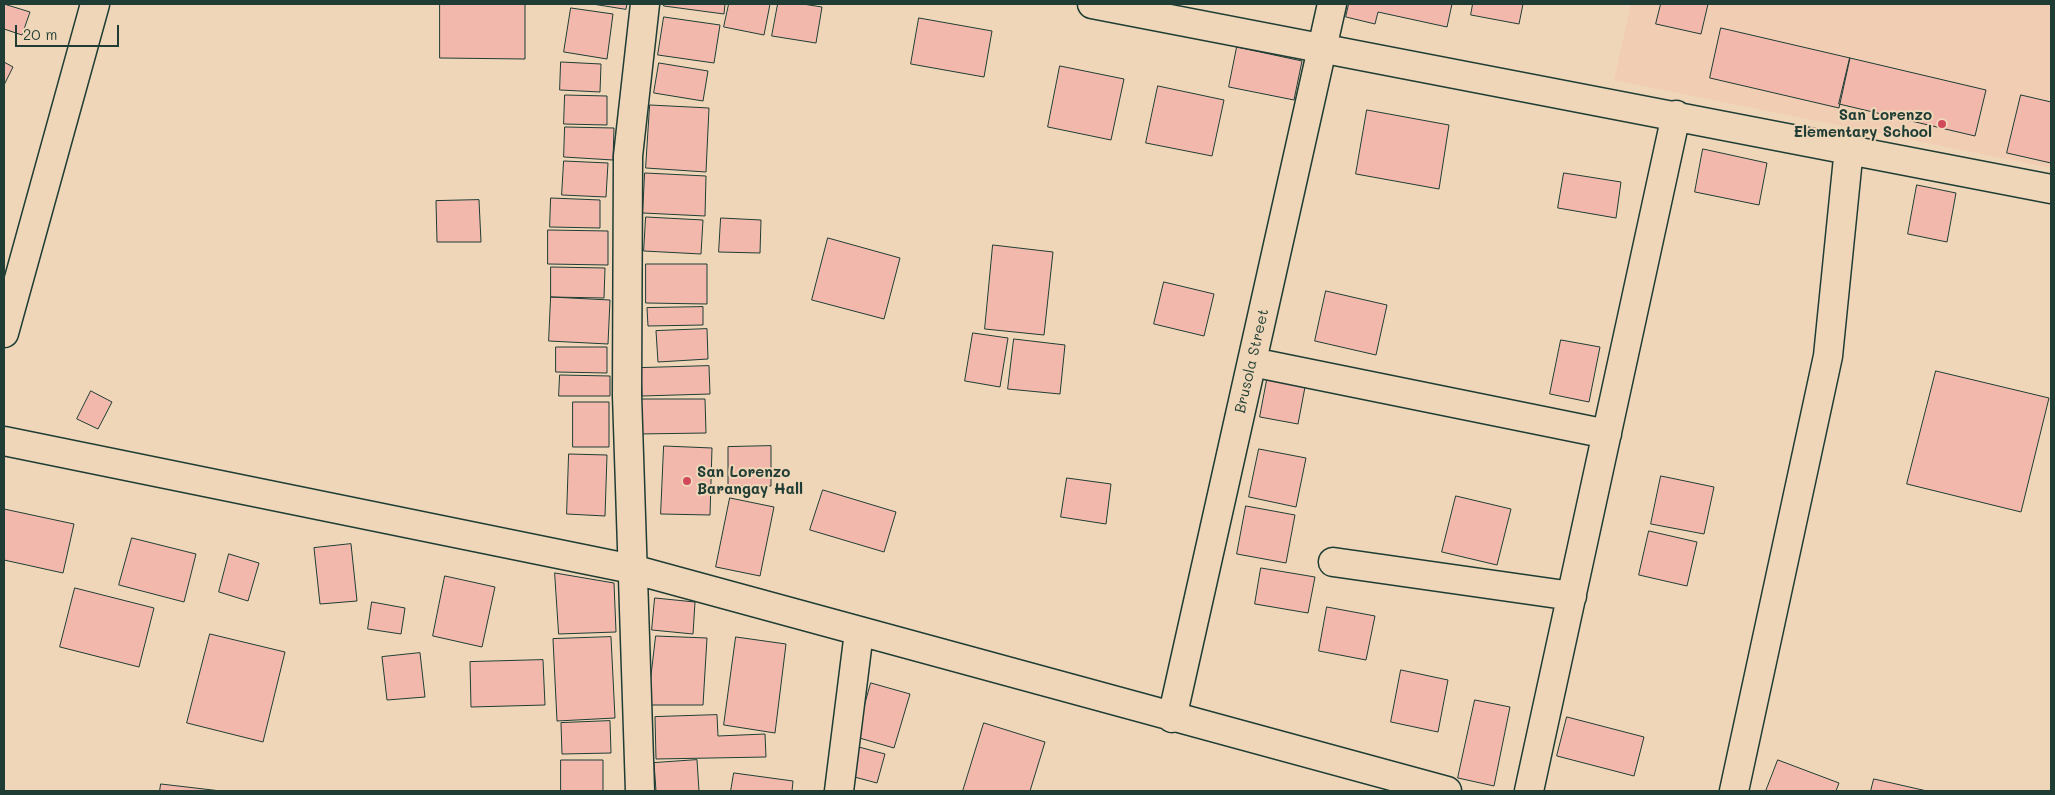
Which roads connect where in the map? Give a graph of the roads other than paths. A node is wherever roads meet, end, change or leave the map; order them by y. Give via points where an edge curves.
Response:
1 (95, 4) edge
2 (645, 4) edge
3 (1092, 4) edge
4 (1332, 4) edge
5 (1322, 47) junction
6 (1676, 115) junction
7 (1849, 148) junction
8 (2051, 189) edge
9 (4, 333) edge
10 (1252, 362) junction
11 (1607, 434) junction
12 (4, 442) edge
13 (1333, 562) dead end
14 (632, 569) junction
15 (1572, 596) junction
16 (860, 632) junction
17 (1172, 718) junction
18 (640, 791) edge
19 (839, 791) edge
20 (1447, 791) edge
21 (1529, 791) edge
22 (1734, 791) edge

1 - 9 street
2 - 14 street via 628,156 627,395
3 - 5 street
4 - 5 street, Brusola Street
5 - 6 street
5 - 10 street, Brusola Street
6 - 7 street
6 - 11 street
7 - 8 street
7 - 22 street via 1828,356
10 - 11 street
10 - 17 street, Brusola Street
11 - 15 street
12 - 14 street
13 - 15 street
14 - 16 street
14 - 18 street
15 - 21 street
16 - 17 street
16 - 19 street
17 - 20 street

